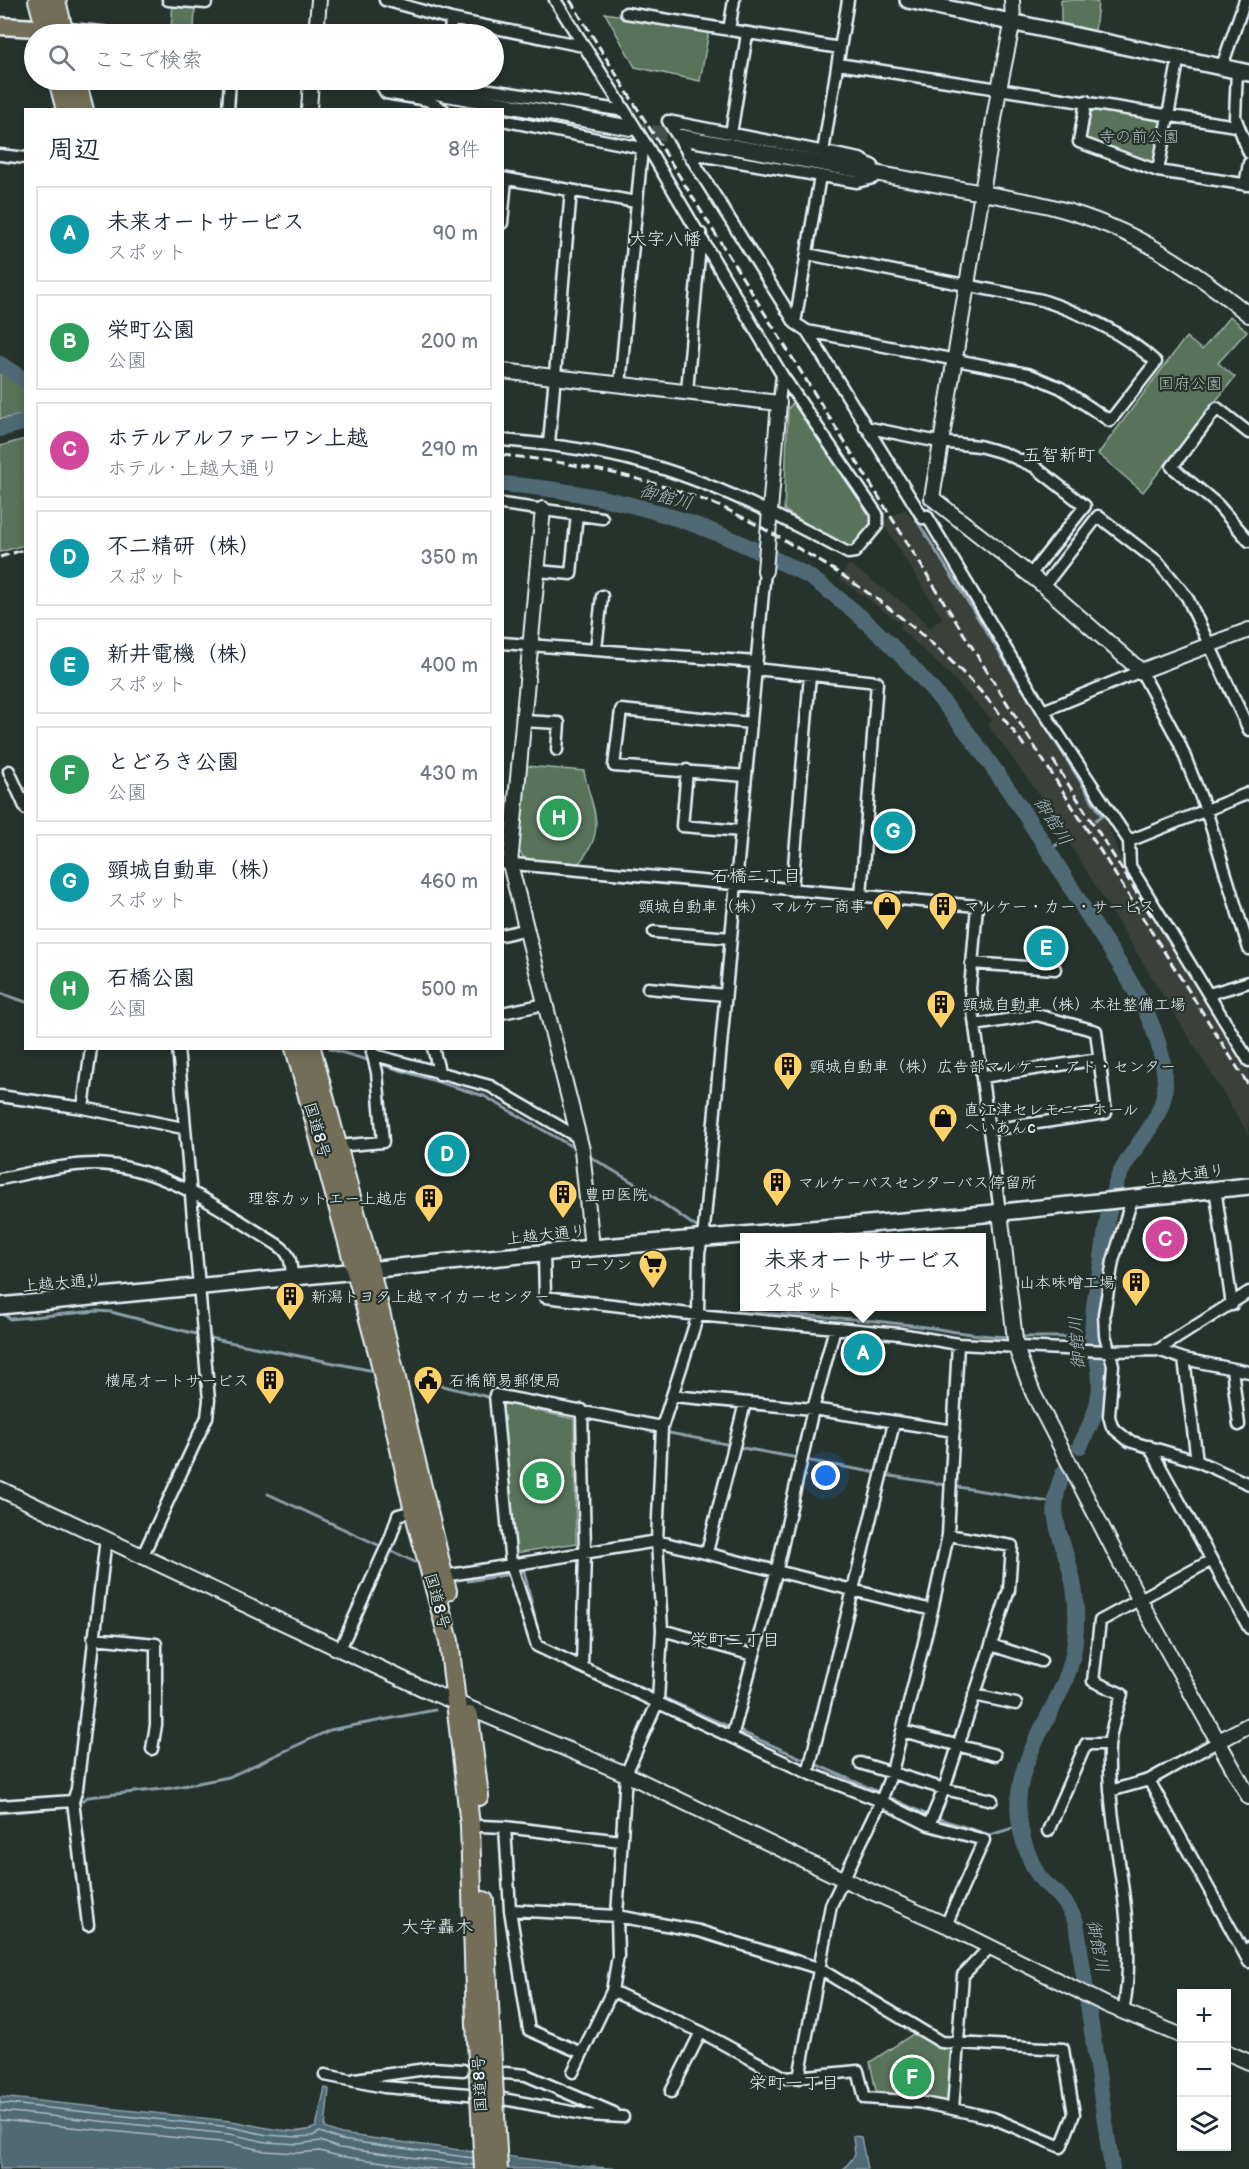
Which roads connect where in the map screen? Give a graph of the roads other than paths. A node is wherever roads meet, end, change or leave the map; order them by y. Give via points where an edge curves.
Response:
1 (38, 0) edge
2 (56, 0) edge
3 (168, 0) edge
4 (206, 0) edge
5 (319, 0) edge
6 (385, 0) edge
7 (555, 0) edge
8 (734, 0) edge
9 (848, 0) edge
10 (908, 0) edge
11 (1012, 0) edge
12 (1245, 0) edge
13 (627, 13) dead end
14 (451, 19) junction
15 (1013, 21) junction
16 (51, 24) edge
17 (55, 24) edge
18 (317, 24) edge
19 (451, 24) edge
20 (475, 24) edge
21 (0, 26) edge
22 (24, 29) edge
23 (504, 30) edge
24 (729, 30) junction
25 (747, 34) junction
26 (583, 46) junction
27 (840, 48) junction
28 (1179, 57) junction
29 (838, 64) junction
30 (1236, 70) edge
31 (999, 89) junction
32 (61, 90) edge
33 (79, 90) edge
34 (229, 90) edge
35 (310, 90) edge
36 (383, 90) edge
37 (429, 90) edge
38 (501, 90) edge
39 (1086, 101) junction
40 (65, 108) edge
41 (83, 108) edge
42 (228, 108) edge
43 (309, 108) edge
44 (441, 108) edge
45 (625, 111) junction
46 (1169, 115) junction
47 (504, 120) edge
48 (1236, 126) junction
49 (632, 128) tunnel mouth
50 (731, 134) junction
51 (681, 137) tunnel mouth
52 (646, 150) junction
53 (823, 152) junction
54 (687, 153) junction
55 (1249, 153) edge
56 (0, 155) edge
57 (24, 158) edge
58 (1249, 163) edge
59 (1158, 171) junction
60 (875, 174) junction
61 (820, 176) junction
62 (504, 179) edge
63 (1247, 185) edge
64 (571, 190) junction
65 (982, 194) junction
66 (636, 202) junction
67 (701, 234) junction
68 (807, 255) junction
69 (966, 285) junction
70 (1248, 313) edge
71 (795, 323) junction
72 (807, 331) junction
73 (956, 358) junction
74 (504, 371) edge
75 (782, 375) junction
76 (555, 379) junction
77 (620, 385) junction
78 (687, 391) junction
79 (779, 403) junction
80 (866, 427) junction
81 (1249, 433) edge
82 (504, 440) edge
83 (939, 442) junction
84 (549, 444) junction
85 (932, 498) junction
86 (504, 504) edge
87 (543, 509) junction
88 (917, 509) junction
89 (577, 514) junction
90 (769, 514) junction
91 (602, 518) dead end
92 (1249, 541) edge
93 (538, 571) junction
94 (765, 571) joint
95 (1030, 575) junction
96 (1044, 586) junction
97 (602, 596) dead end
98 (1249, 630) edge
99 (504, 643) edge
100 (1210, 645) junction
101 (530, 646) junction
102 (596, 650) junction
103 (756, 666) junction
104 (1141, 671) junction
105 (810, 675) junction
106 (1043, 711) junction
107 (524, 721) junction
108 (750, 723) junction
109 (1249, 730) edge
110 (557, 750) dead end
111 (687, 770) junction
112 (9, 771) dead end
113 (746, 776) junction
114 (1249, 793) edge
115 (24, 804) edge
116 (1206, 810) junction
117 (741, 831) junction
118 (1129, 841) junction
119 (506, 863) edge
120 (736, 885) junction
121 (792, 890) junction
122 (861, 896) junction
123 (528, 929) junction
124 (654, 932) dead end
125 (504, 935) edge
126 (731, 938) junction
127 (1249, 949) edge
128 (971, 963) junction
129 (1055, 969) dead end
130 (1249, 982) edge
131 (648, 988) dead end
132 (1209, 994) junction
133 (725, 995) junction
134 (546, 1004) junction
135 (504, 1013) edge
136 (975, 1025) junction
137 (91, 1050) edge
138 (178, 1050) edge
139 (296, 1050) edge
140 (312, 1050) edge
141 (434, 1050) edge
142 (374, 1059) edge
143 (1099, 1059) junction
144 (1249, 1061) edge
145 (440, 1075) junction
146 (982, 1077) junction
147 (0, 1096) edge
148 (83, 1108) junction
149 (183, 1128) junction
150 (989, 1130) junction
151 (579, 1138) junction
152 (337, 1146) junction
153 (0, 1179) edge
154 (1249, 1186) edge
155 (1215, 1188) junction
156 (192, 1192) junction
157 (1128, 1199) junction
158 (1000, 1212) junction
159 (776, 1233) edge
160 (740, 1236) edge
161 (702, 1240) junction
162 (592, 1248) junction
163 (544, 1253) junction
164 (362, 1270) junction
165 (292, 1276) junction
166 (201, 1287) junction
167 (1249, 1292) edge
168 (1232, 1305) junction
169 (0, 1306) edge
170 (698, 1315) junction
171 (836, 1328) junction
172 (958, 1344) junction
173 (1016, 1348) junction
174 (1158, 1350) junction
175 (1109, 1351) junction
176 (1184, 1359) junction
177 (1232, 1369) junction
178 (1249, 1372) edge
179 (673, 1396) junction
180 (745, 1403) junction
181 (813, 1409) junction
182 (582, 1410) junction
183 (894, 1423) junction
184 (1239, 1425) dead end
185 (662, 1427) junction
186 (954, 1431) junction
187 (1149, 1446) junction
188 (1197, 1461) junction
189 (1249, 1484) edge
190 (0, 1489) edge
191 (414, 1511) junction
192 (948, 1535) junction
193 (106, 1538) junction
194 (657, 1541) junction
195 (585, 1551) junction
196 (707, 1552) junction
197 (142, 1557) junction
198 (1210, 1561) junction
199 (511, 1563) junction
200 (777, 1569) junction
201 (444, 1576) junction
202 (852, 1588) junction
203 (1139, 1599) junction
204 (932, 1610) junction
205 (1249, 1628) edge
206 (662, 1630) junction
207 (93, 1638) junction
208 (991, 1645) junction
209 (340, 1649) junction
210 (753, 1655) junction
211 (1041, 1661) dead end
212 (582, 1667) junction
213 (974, 1695) junction
214 (658, 1701) junction
215 (1016, 1704) dead end
216 (462, 1705) junction
217 (1249, 1725) edge
218 (902, 1731) junction
219 (732, 1737) junction
220 (1219, 1741) junction
221 (1109, 1744) junction
222 (959, 1745) junction
223 (153, 1749) dead end
224 (995, 1755) dead end
225 (860, 1762) dead end
226 (892, 1772) junction
227 (808, 1773) junction
228 (626, 1774) junction
229 (1149, 1780) junction
230 (944, 1789) junction
231 (1110, 1791) junction
232 (1249, 1797) edge
233 (992, 1800) dead end
234 (73, 1801) junction
235 (881, 1802) junction
236 (0, 1806) edge
237 (929, 1825) junction
238 (481, 1826) junction
239 (505, 1827) junction
240 (1048, 1831) dead end
241 (621, 1841) junction
242 (843, 1879) junction
243 (510, 1910) junction
244 (617, 1916) junction
245 (88, 1925) dead end
246 (946, 1925) junction
247 (989, 1948) junction
248 (1246, 1950) edge
249 (1249, 1962) edge
250 (818, 1968) junction
251 (612, 1991) junction
252 (1124, 2012) junction
253 (483, 2025) junction
254 (701, 2032) junction
255 (1177, 2034) edge
256 (958, 2043) junction
257 (582, 2053) junction
258 (1231, 2054) edge
259 (1249, 2062) edge
260 (463, 2070) dead end
261 (573, 2072) dead end
262 (505, 2073) dead end
263 (799, 2078) junction
264 (671, 2092) dead end
265 (487, 2096) junction
266 (953, 2109) junction
267 (484, 2169) edge
268 (498, 2169) edge

1 - 16 highway
2 - 17 highway
3 - 4 street
5 - 18 street
6 - 14 street
7 - 26 street
8 - 24 street
9 - 27 street
10 - 15 main road
11 - 15 street
12 - 30 street
13 - 24 street
14 - 19 street
14 - 20 street
15 - 28 main road
15 - 31 street
21 - 22 main road
23 - 26 street
24 - 25 street
25 - 27 street
25 - 50 street
26 - 45 street
27 - 29 street
28 - 30 main road
28 - 46 street
29 - 31 street
29 - 53 street
30 - 48 street
31 - 39 street
31 - 65 street
32 - 40 highway
33 - 41 highway
34 - 42 street
35 - 43 street
36 - 44 street via 427,100
37 - 49 street
38 - 45 street
39 - 46 street
39 - 59 street via 1079,142
45 - 52 street
46 - 48 street
46 - 59 street
47 - 52 street
48 - 55 street
50 - 53 street
50 - 54 street via 668,121
51 - 60 street
52 - 66 street
52 - 67 street
53 - 60 street via 866,161
54 - 61 street
54 - 71 street
56 - 57 street
58 - 63 street
59 - 63 street
60 - 61 street via 863,182
60 - 65 street
61 - 68 street
62 - 64 street
64 - 66 street
64 - 76 street
65 - 69 street
65 - 70 street via 1054,207 1117,228 1190,269
66 - 77 street
67 - 75 street
67 - 78 street
68 - 69 street
68 - 71 street
69 - 73 street
69 - 73 street via 1011,292 1069,309 1114,330 1156,362 1110,421 1043,379
71 - 72 street
72 - 73 street
72 - 80 street
73 - 83 street
74 - 76 street
75 - 79 street
75 - 90 street via 875,509 879,522 858,551 848,553
76 - 77 street
76 - 84 street
77 - 78 street
78 - 79 street
79 - 90 street
80 - 83 street
80 - 88 street
81 - 92 street via 1217,408 1172,466 1217,504
82 - 84 street
83 - 85 street
83 - 95 street via 979,446 1017,459 1035,467 1085,506
84 - 90 street via 645,463 709,486
85 - 88 street
85 - 95 street
86 - 87 street
87 - 89 street
87 - 93 street
88 - 106 street via 923,518 927,516
89 - 91 street
89 - 93 street via 571,574
90 - 94 street
93 - 101 street
94 - 103 street
95 - 96 street
96 - 100 street via 1098,516 1172,577 1187,597
96 - 104 street
97 - 102 street
98 - 100 street
99 - 101 street
100 - 104 street
100 - 109 street
101 - 102 street
101 - 107 street
102 - 103 street
103 - 105 street
103 - 108 street
104 - 106 street
104 - 116 street via 1179,742
105 - 121 street
105 - 122 street via 877,682
106 - 118 street
107 - 110 street via 559,723
107 - 119 street
108 - 111 street via 621,710 614,766
108 - 113 street
111 - 113 street
111 - 117 street via 682,826
112 - 115 street
113 - 117 street
114 - 116 street
116 - 118 street
116 - 127 street
117 - 120 street
118 - 132 street via 1130,866
119 - 120 street
119 - 123 street
120 - 121 street
120 - 126 street
121 - 122 street
122 - 128 street via 977,906
123 - 125 street
123 - 134 street
124 - 126 street
126 - 133 street
128 - 129 street
128 - 136 street
130 - 132 street
131 - 133 street
132 - 144 street
133 - 161 street
134 - 135 street
134 - 151 street
136 - 143 street via 1036,1016 1096,1031
136 - 146 street
137 - 148 street
138 - 149 street
139 - 164 highway, 国道8号
140 - 152 highway, 国道8号
141 - 145 street
142 - 145 street
142 - 152 street via 383,1142
143 - 146 street
143 - 150 street via 1106,1113
145 - 151 street via 490,1086
146 - 150 street
147 - 148 street
148 - 149 street
149 - 156 street
150 - 158 street
151 - 162 street
152 - 164 highway, 国道8号
153 - 156 street via 96,1164 124,1167
154 - 155 main road, 上越大通り
155 - 157 main road, 上越大通り
155 - 168 street
156 - 165 street via 287,1251
156 - 166 street
157 - 158 main road, 上越大通り
157 - 175 street via 1104,1314
158 - 159 main road, 上越大通り
158 - 173 street
160 - 161 main road, 上越大通り
161 - 162 main road, 上越大通り
161 - 170 street
162 - 163 main road, 上越大通り
163 - 164 main road, 上越大通り
163 - 170 street via 545,1297
164 - 165 main road, 上越大通り
164 - 191 highway, 国道8号
164 - 201 highway, 国道8号
165 - 166 main road, 上越大通り
166 - 169 main road, 上越大通り
166 - 197 street via 207,1417
167 - 168 street
168 - 174 street
170 - 171 street
170 - 179 street
171 - 172 street
171 - 181 street
172 - 173 street
172 - 186 street
173 - 175 street
173 - 203 street via 1045,1419
174 - 175 street
174 - 176 street
175 - 187 street via 1113,1365 1109,1416 1112,1427 1129,1441
176 - 177 street
176 - 188 street
177 - 178 street
177 - 184 street
179 - 180 street
179 - 185 street
180 - 181 street
180 - 196 street
181 - 183 street
181 - 200 street
182 - 185 street
182 - 195 street
182 - 199 street via 495,1395
183 - 186 street
183 - 202 street
185 - 194 street
186 - 192 street
187 - 188 street
187 - 198 street
188 - 189 street
190 - 193 street
191 - 209 street via 398,1515
191 - 216 highway, 国道8号
192 - 204 street
192 - 208 street via 1012,1546 1009,1590
193 - 197 street
193 - 207 street
194 - 195 street
194 - 196 street
194 - 206 street
195 - 199 street
195 - 212 street
196 - 200 street
197 - 209 street
198 - 203 street
198 - 205 street
199 - 201 street
199 - 212 street via 537,1646
200 - 202 street
200 - 210 street
201 - 216 highway, 国道8号 via 465,1678
202 - 204 street
202 - 227 street
203 - 220 street
203 - 221 street via 1100,1621 1093,1681 1122,1694
204 - 218 street
206 - 210 street
206 - 214 street
207 - 223 street via 156,1644
207 - 234 street
208 - 211 street
208 - 213 street
209 - 216 street
210 - 219 street
212 - 214 street
213 - 215 street
213 - 222 street
214 - 219 street
214 - 228 street
216 - 228 street
216 - 238 highway, 国道8号 via 475,1753
216 - 253 highway, 国道8号
217 - 220 street
218 - 222 street
218 - 226 street
219 - 227 street
220 - 229 street
220 - 232 street
221 - 231 street
221 - 240 street via 1086,1744
222 - 224 street
222 - 230 street
225 - 226 street
226 - 230 street
226 - 235 street
227 - 235 street
228 - 241 street
228 - 242 street
229 - 231 street
229 - 248 street
230 - 233 street
230 - 237 street
231 - 252 street via 1130,1960
234 - 236 street
234 - 245 street
235 - 237 street
235 - 242 street
237 - 246 street via 984,1840
238 - 239 street
238 - 253 highway, 国道8号
239 - 241 street
239 - 243 street
241 - 244 street
242 - 246 street
242 - 250 street via 831,1905
243 - 244 street
243 - 257 street via 529,2030
244 - 250 street via 699,1930
244 - 251 street via 618,1956
246 - 247 street
247 - 252 street
247 - 256 street via 963,1975
248 - 249 street
250 - 256 street via 941,2042
250 - 263 street
251 - 254 street
251 - 257 street
252 - 255 street
253 - 265 highway, 国道8号, bridge
254 - 263 street via 786,2078
254 - 264 street
256 - 266 street
256 - 266 street via 1063,2049 1074,2114 1061,2146 993,2118
257 - 261 street
258 - 259 street
260 - 265 street via 433,2068 353,2079 325,2075 384,2087
262 - 265 street via 526,2075 623,2117 588,2115
263 - 266 street via 858,2071 864,2098
265 - 267 highway, 国道8号, bridge
265 - 268 highway, 国道8号, bridge

